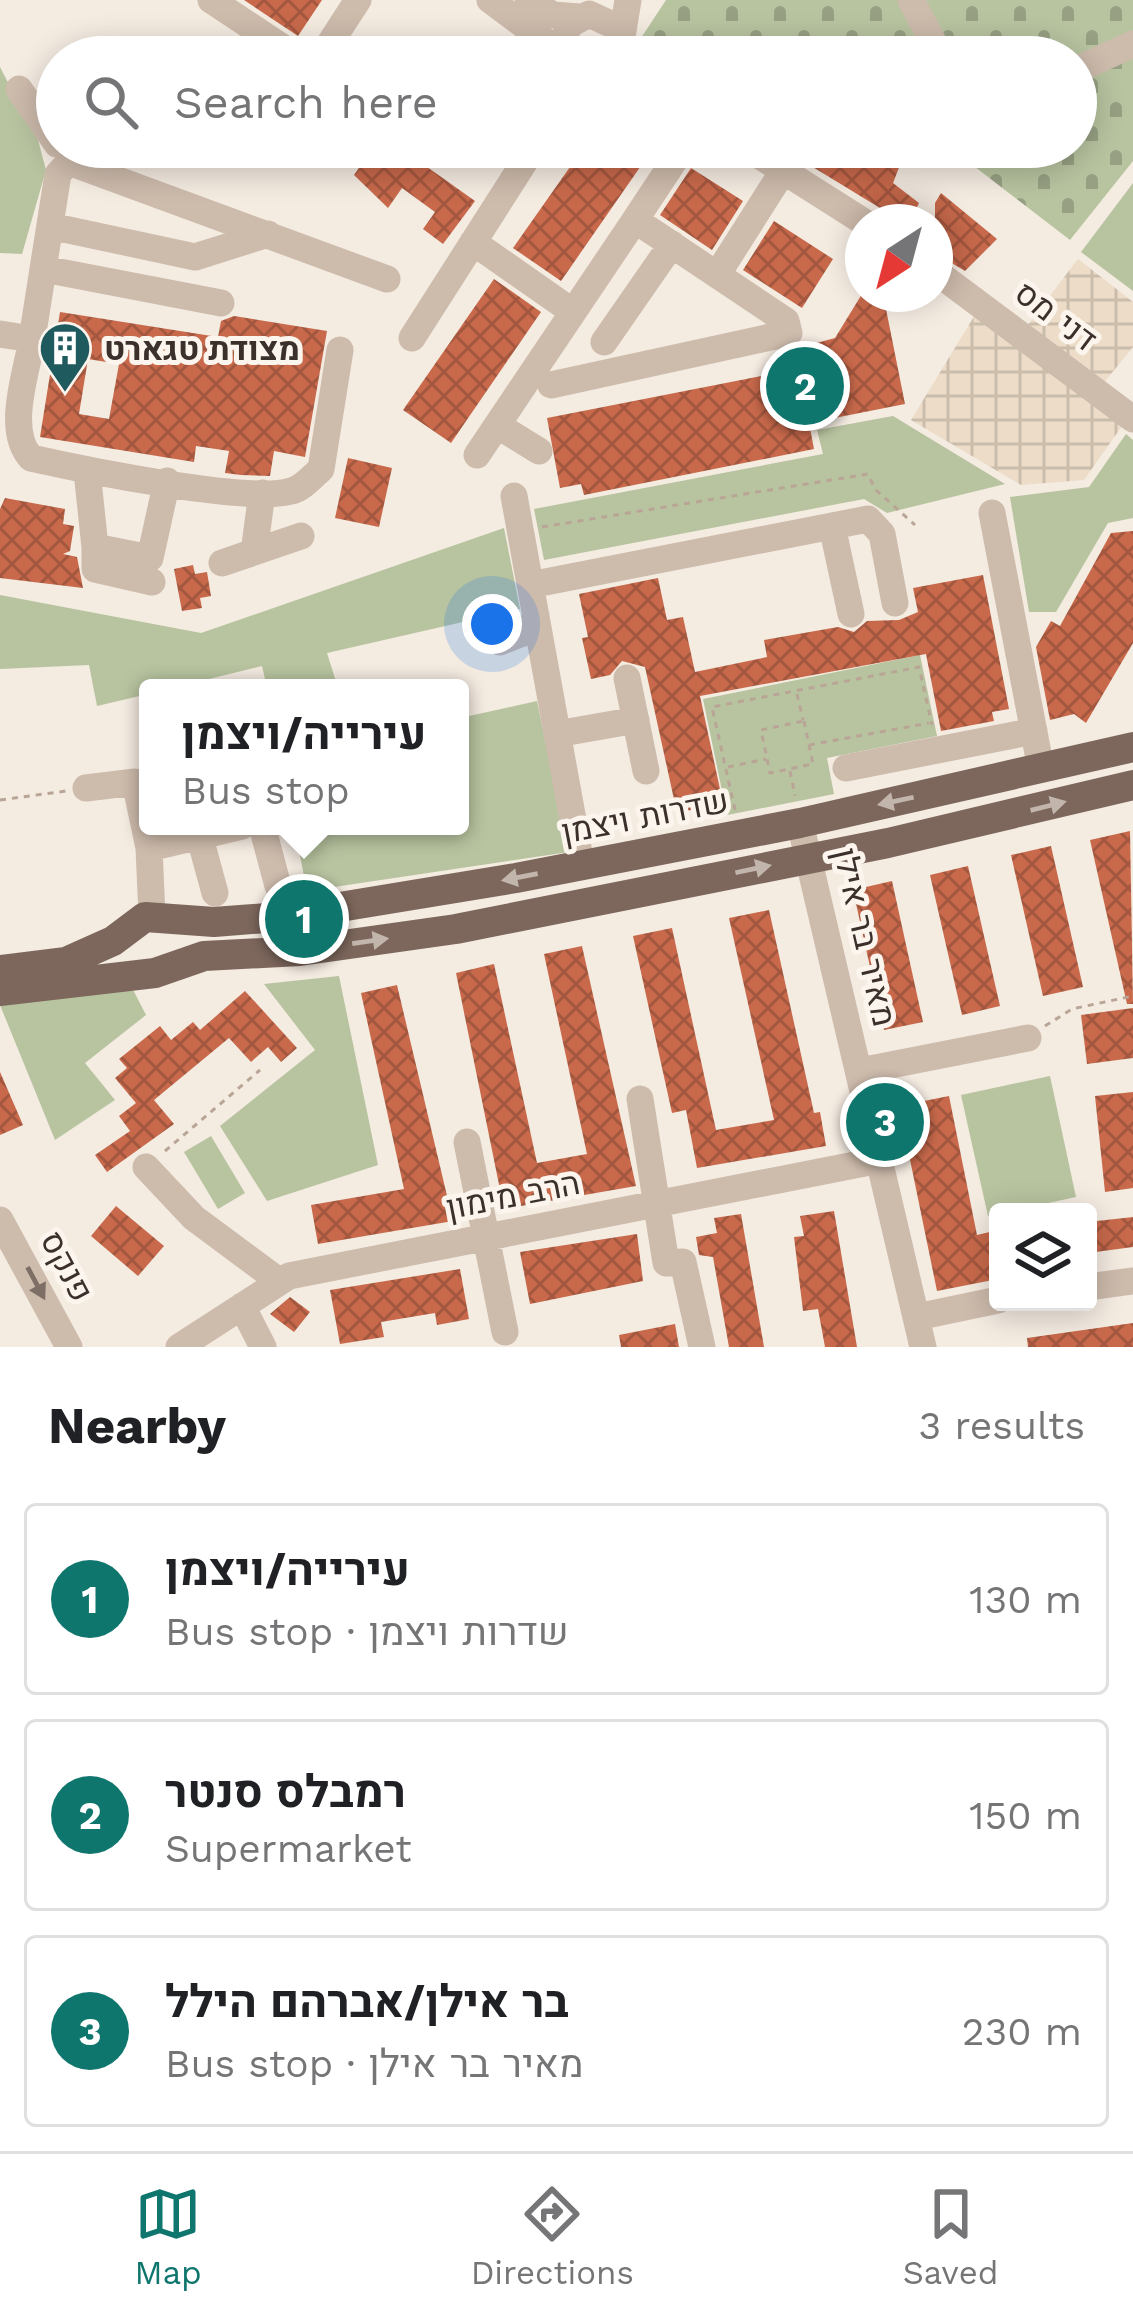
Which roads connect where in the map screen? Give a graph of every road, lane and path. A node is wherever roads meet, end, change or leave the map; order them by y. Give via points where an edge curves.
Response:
1 (211, 0) edge
2 (358, 0) edge
3 (490, 0) edge
4 (528, 0) edge
5 (617, 0) edge
6 (628, 0) edge
7 (911, 0) edge
8 (584, 16) junction
9 (265, 36) edge
10 (335, 36) edge
11 (538, 36) edge
12 (563, 36) edge
13 (616, 36) edge
14 (623, 36) edge
15 (930, 36) edge
16 (1133, 44) edge
17 (1097, 60) edge
18 (19, 88) dead end
19 (36, 113) edge
20 (59, 168) edge
21 (104, 168) edge
22 (521, 168) edge
23 (669, 168) edge
24 (779, 168) edge
25 (784, 171) junction
26 (845, 210) edge
27 (635, 220) junction
28 (50, 226) junction
29 (268, 234) junction
30 (473, 242) junction
31 (672, 244) junction
32 (44, 269) junction
33 (717, 275) junction
34 (387, 278) dead end
35 (953, 284) edge
36 (221, 303) dead end
37 (573, 312) junction
38 (0, 334) edge
39 (412, 338) dead end
40 (32, 339) junction
41 (604, 342) dead end
42 (340, 350) dead end
43 (551, 385) dead end
44 (1133, 418) edge
45 (497, 425) junction
46 (539, 451) dead end
47 (477, 455) dead end
48 (87, 471) junction
49 (167, 482) junction
50 (262, 493) junction
51 (514, 496) dead end
52 (992, 513) dead end
53 (915, 525) dead end
54 (832, 526) junction
55 (520, 531) junction
56 (301, 536) dead end
57 (95, 547) junction
58 (254, 552) junction
59 (222, 563) dead end
60 (152, 582) dead end
61 (530, 586) junction
62 (896, 603) dead end
63 (851, 614) dead end
64 (536, 616) junction
65 (542, 651) junction
66 (627, 678) dead end
67 (796, 691) junction
68 (636, 721) junction
69 (804, 721) junction
70 (1034, 731) junction
71 (557, 734) junction
72 (934, 736) junction
73 (809, 745) junction
74 (1133, 746) edge
75 (767, 759) junction
76 (726, 767) junction
77 (846, 768) dead end
78 (790, 769) junction
79 (1041, 770) junction
80 (646, 771) dead end
81 (1133, 785) edge
82 (86, 788) joint
83 (944, 791) junction
84 (0, 800) edge
85 (139, 801) edge
86 (800, 824) junction
87 (741, 834) junction
88 (146, 835) edge
89 (210, 835) edge
90 (264, 835) edge
91 (200, 838) junction
92 (149, 848) junction
93 (811, 857) junction
94 (581, 864) junction
95 (278, 886) dead end
96 (215, 893) dead end
97 (148, 922) junction
98 (159, 969) junction
99 (0, 970) edge
100 (0, 992) edge
101 (1133, 996) edge
102 (1028, 1038) joint
103 (260, 1070) dead end
104 (860, 1071) junction
105 (640, 1100) dead end
106 (467, 1142) dead end
107 (880, 1160) junction
108 (146, 1167) joint
109 (655, 1204) junction
110 (0, 1220) edge
111 (488, 1237) junction
112 (279, 1281) junction
113 (1133, 1281) edge
114 (1097, 1286) edge
115 (989, 1302) edge
116 (242, 1306) junction
117 (917, 1317) junction
118 (505, 1332) dead end
119 (69, 1347) edge
120 (179, 1347) edge
121 (263, 1347) edge
122 (703, 1347) edge
123 (923, 1347) edge

1 - 9 street
2 - 10 street
3 - 11 street
4 - 8 street via 553,15
5 - 8 street
6 - 14 street
7 - 15 street
8 - 12 street
8 - 13 street via 609,20
16 - 17 street
18 - 19 street
20 - 28 street
21 - 29 street
22 - 30 street
23 - 27 street
24 - 25 street
25 - 26 street
25 - 33 street
27 - 31 street
27 - 37 street
28 - 29 street via 195,257
28 - 32 street
29 - 34 street
30 - 37 street
30 - 39 street
31 - 33 street
31 - 41 street
32 - 36 street
32 - 40 street
33 - 43 street via 786,321 790,333
35 - 44 street, דני מס
37 - 45 street
38 - 40 street
40 - 48 street via 20,439 32,458
42 - 50 street via 321,469 293,491
45 - 46 street
45 - 47 street
48 - 49 street
48 - 57 street
49 - 50 street
49 - 57 street via 150,558
50 - 58 street
51 - 55 street
52 - 70 street
53 - 55 path via 868,474
54 - 61 street
54 - 62 street via 868,519 882,534
54 - 63 street
55 - 61 street
56 - 58 street
57 - 60 street via 95,569
58 - 59 street
61 - 64 street
64 - 65 street
64 - 65 street via 528,631 500,642 528,641
65 - 71 street
66 - 68 street
67 - 69 path
67 - 72 path via 919,668
67 - 76 path via 712,707
68 - 71 street
68 - 80 street
69 - 73 path
69 - 75 path via 761,730
70 - 72 street
70 - 79 street
71 - 94 street
72 - 73 path
72 - 77 street
72 - 83 street
73 - 78 path via 813,764
74 - 79 main road, שדרות ויצמן
75 - 76 path
75 - 78 path via 770,773
76 - 87 path
78 - 86 path
79 - 83 main road, שדרות ויצמן
93 -> 81 main road
82 - 84 path
82 - 85 street via 135,782
83 -> 86 main road, שדרות ויצמן
86 - 87 main road, שדרות ויצמן
86 - 93 street, מאיר בר אילן
87 - 94 main road, שדרות ויצמן
88 - 92 street
89 - 91 street
90 - 95 street
91 - 92 street
91 - 96 street
92 - 97 street
98 -> 93 main road via 204,956 456,929
93 - 104 street, מאיר בר אילן
94 -> 97 main road, שדרות ויצמן via 279,917
97 - 98 main road via 127,956
97 - 98 main road via 182,941
97 - 99 main road, שדרות ויצמן via 66,962
98 - 100 main road
101 - 102 path via 1072,1009
102 - 104 street
103 - 108 path
104 - 107 street, מאיר בר אילן
105 - 109 street
106 - 111 street
107 - 109 street, הרב מימון
107 - 117 street, מאיר בר אילן
108 - 112 street via 194,1218
109 - 111 street, הרב מימון
109 - 122 street via 666,1263 683,1262
110 -> 119 street, פנקס
111 - 112 street, הרב מימון
111 - 118 street
112 - 116 street, הרב מימון
113 - 114 street
115 - 117 street
116 - 120 street, הרב מימון
116 - 121 street
117 - 123 street, מאיר בר אילן

